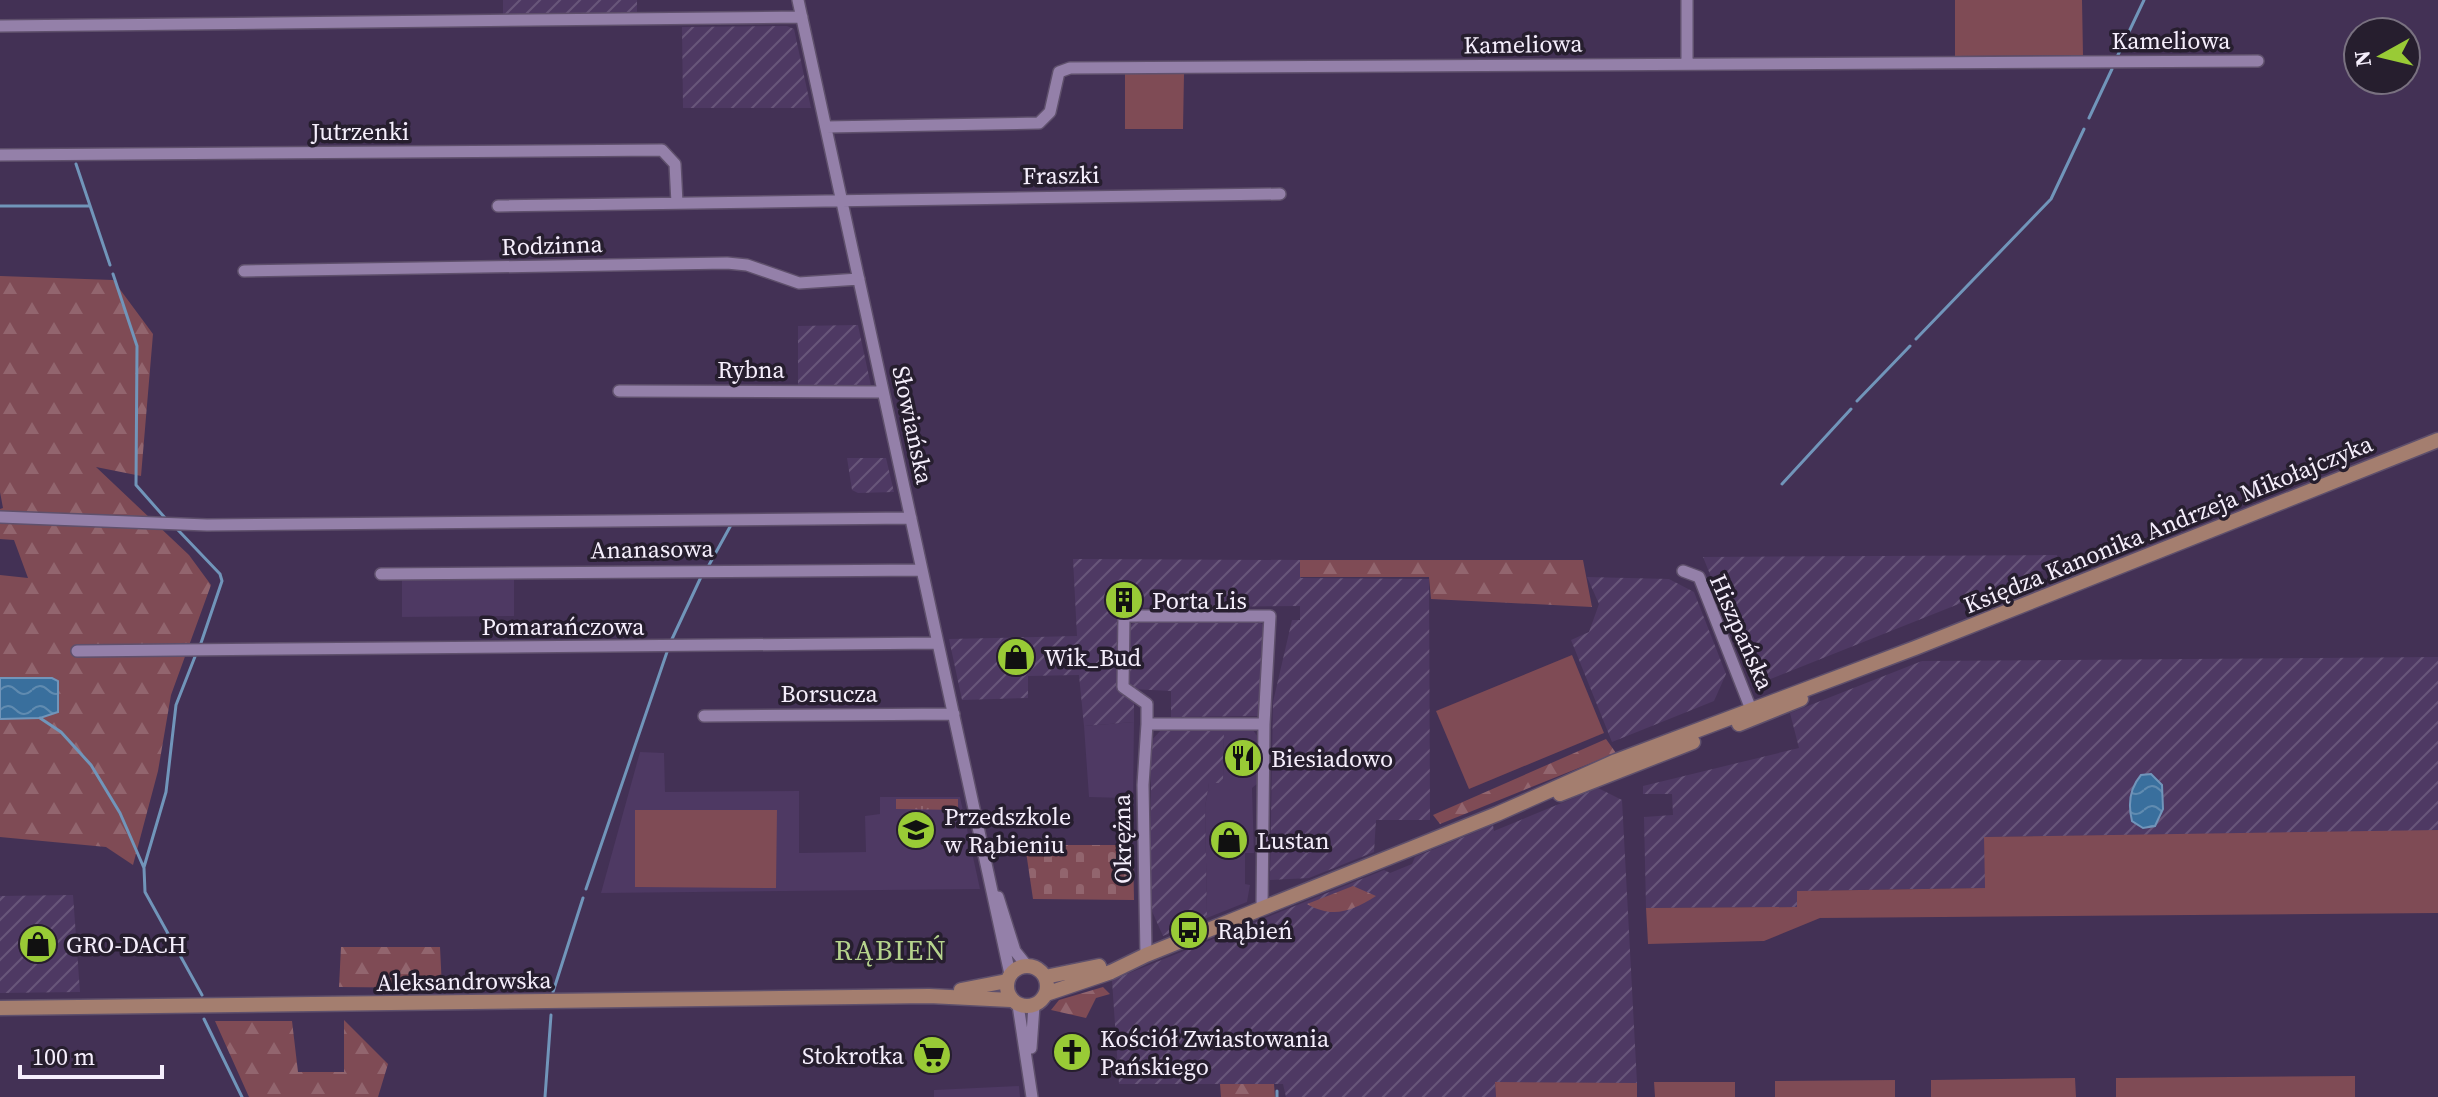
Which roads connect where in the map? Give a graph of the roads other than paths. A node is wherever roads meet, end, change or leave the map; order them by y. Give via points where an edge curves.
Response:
1 (798, 0) edge
2 (1687, 0) edge
3 (802, 17) junction
4 (0, 26) edge
5 (2258, 61) dead end
6 (1687, 64) junction
7 (826, 127) junction
8 (0, 155) edge
9 (1280, 194) dead end
10 (842, 201) junction
11 (677, 203) junction
12 (498, 206) dead end
13 (244, 271) dead end
14 (859, 279) junction
15 (619, 391) dead end
16 (883, 392) junction
17 (2438, 440) edge
18 (0, 517) edge
19 (911, 518) junction
20 (922, 570) junction
21 (1683, 571) dead end
22 (381, 574) dead end
23 (938, 643) junction
24 (77, 651) dead end
25 (1753, 713) junction
26 (954, 714) junction
27 (704, 716) dead end
28 (1147, 724) junction
29 (1264, 724) junction
30 (985, 860) junction
31 (1262, 908) junction
32 (1146, 955) junction
33 (1027, 966) junction
34 (1009, 977) junction
35 (1045, 977) junction
36 (1046, 994) junction
37 (929, 996) junction
38 (1014, 1002) junction
39 (1034, 1006) junction
40 (0, 1008) edge
41 (1031, 1091) edge

1 - 3 street, Słowiańska
2 - 6 street
3 - 4 street
3 - 7 street, Słowiańska
5 - 6 street, Kameliowa
6 - 7 street, Kameliowa via 1070,68 1059,72 1050,112 1039,123
7 - 10 street, Słowiańska
8 - 11 street, Jutrzenki via 662,150 675,164
9 - 10 street, Fraszki
10 - 11 street
10 - 14 street, Słowiańska
11 - 12 street
13 - 14 street, Rodzinna via 727,263 799,283
14 - 16 street, Słowiańska
15 - 16 street, Rybna
16 - 19 street, Słowiańska
17 - 25 main road, Księdza Kanonika Andrzeja Mikołajczyka
18 - 19 street via 207,525
19 - 20 street, Słowiańska
20 - 22 street, Ananasowa
20 - 23 street, Słowiańska
21 - 25 street, Hiszpańska via 1699,577
23 - 24 street, Pomarańczowa
23 - 26 street, Słowiańska
25 - 31 main road, Księdza Kanonika Andrzeja Mikołajczyka
26 - 27 street, Borsucza
26 - 30 street, Słowiańska
28 - 29 street
28 - 29 street via 1147,704 1123,687 1124,616 1270,616
28 - 32 street, Okrężna
29 - 31 street
30 - 33 street, Słowiańska via 1015,951
30 - 34 street, Słowiańska
31 - 32 main road, Księdza Kanonika Andrzeja Mikołajczyka
32 - 35 main road, Księdza Kanonika Andrzeja Mikołajczyka
32 - 36 main road, Księdza Kanonika Andrzeja Mikołajczyka
33 - 34 main road
33 - 35 main road
34 - 37 main road, Aleksandrowska
34 - 38 main road
35 - 36 main road
36 - 39 main road
37 - 38 main road, Aleksandrowska
37 - 40 main road, Aleksandrowska
38 - 39 main road
38 - 41 street
39 - 41 street

